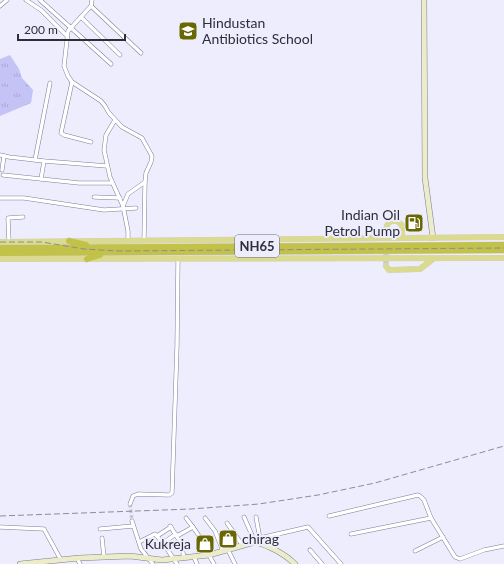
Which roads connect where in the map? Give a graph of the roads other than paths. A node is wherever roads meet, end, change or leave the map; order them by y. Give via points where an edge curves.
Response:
1 (26, 0) edge
2 (40, 0) edge
3 (92, 0) edge
4 (424, 0) edge
5 (5, 1) edge
6 (0, 6) edge
7 (91, 6) junction
8 (81, 17) junction
9 (71, 28) junction
10 (67, 36) junction
11 (141, 53) dead end
12 (120, 55) dead end
13 (111, 64) dead end
14 (72, 82) junction
15 (50, 83) dead end
16 (115, 120) junction
17 (91, 142) dead end
18 (2, 155) edge
19 (35, 160) junction
20 (44, 161) junction
21 (107, 166) junction
22 (2, 170) dead end
23 (3, 175) dead end
24 (41, 179) junction
25 (145, 182) junction
26 (112, 183) junction
27 (94, 197) dead end
28 (0, 198) edge
29 (120, 198) junction
30 (123, 207) junction
31 (136, 208) dead end
32 (23, 217) dead end
33 (386, 232) dead end
34 (402, 238) junction
35 (433, 238) junction
36 (504, 239) edge
37 (69, 241) junction
38 (128, 241) junction
39 (144, 241) junction
40 (0, 242) edge
41 (9, 242) junction
42 (504, 245) edge
43 (97, 247) junction
44 (0, 248) edge
45 (416, 248) junction
46 (487, 248) junction
47 (504, 250) edge
48 (0, 253) edge
49 (107, 253) junction
50 (504, 255) edge
51 (504, 258) edge
52 (0, 259) edge
53 (88, 259) junction
54 (433, 259) junction
55 (178, 260) junction
56 (386, 266) dead end
57 (130, 504) dead end
58 (329, 516) dead end
59 (244, 517) dead end
60 (256, 517) dead end
61 (186, 518) dead end
62 (205, 518) dead end
63 (431, 518) junction
64 (132, 521) tunnel mouth
65 (227, 523) dead end
66 (133, 526) junction
67 (0, 527) edge
68 (193, 527) junction
69 (100, 529) dead end
70 (351, 534) dead end
71 (176, 535) junction
72 (157, 536) junction
73 (443, 537) junction
74 (102, 538) dead end
75 (260, 541) junction
76 (139, 542) junction
77 (255, 542) junction
78 (163, 543) junction
79 (243, 546) junction
80 (504, 546) edge
81 (310, 550) dead end
82 (226, 551) junction
83 (415, 551) dead end
84 (206, 555) junction
85 (104, 557) junction
86 (194, 557) junction
87 (77, 558) junction
88 (149, 558) junction
89 (184, 558) junction
90 (61, 560) junction
91 (51, 562) edge
92 (175, 562) edge
93 (20, 564) edge
94 (80, 564) edge
95 (153, 564) edge
96 (197, 564) edge
97 (214, 564) edge
98 (236, 564) edge
99 (295, 564) edge
100 (322, 564) edge
101 (340, 564) edge

1 - 10 street via 41,10
2 - 9 street
3 - 7 street
4 - 35 street via 425,178
5 - 6 street
7 - 8 street
7 - 11 street
8 - 9 street
8 - 12 street
9 - 10 street
9 - 13 street
10 - 14 street via 64,66
14 - 16 street via 101,101
14 - 17 street via 61,133
15 - 19 street
16 - 21 street via 104,140
16 - 25 street via 142,138 152,156
18 - 19 street
18 - 22 street
19 - 20 street
20 - 21 street
20 - 24 street
21 - 26 street
23 - 24 street
24 - 26 street
25 - 30 street via 128,194
25 - 39 street
26 - 29 street
27 - 29 street
28 - 30 street via 30,199 104,210
29 - 30 street
30 - 31 street
30 - 38 street
32 - 41 street via 8,218
33 - 34 main road via 389,222 397,221 402,226
34 - 35 main road
34 - 39 main road
35 - 36 main road
36 - 46 highway
37 - 38 main road
37 - 41 main road
37 - 43 highway
38 - 39 main road
40 - 41 main road
42 - 46 highway, NH65
43 - 44 highway, NH65
43 - 45 highway, NH65
45 - 46 highway, NH65
45 - 49 highway, NH65
46 - 47 highway, NH65
46 - 50 highway
48 - 49 highway, NH65
49 - 53 highway
51 - 54 main road
52 - 53 main road
53 - 55 main road
54 - 55 main road
54 - 56 main road via 420,269 390,270
55 - 57 street via 172,493 138,494 133,496
58 - 63 street via 415,495 422,498
59 - 77 street
60 - 75 street
61 - 68 street
62 - 82 street
63 - 70 street
63 - 73 street
64 - 66 street
65 - 79 street
66 - 69 street
66 - 76 street
67 - 90 street via 44,529
68 - 71 street
68 - 84 street
71 - 72 street via 171,526
71 - 78 street
71 - 89 street via 181,543
72 - 76 street via 155,534
72 - 78 street
73 - 80 street via 457,558
73 - 83 street
74 - 85 street
75 - 77 street
75 - 99 street
75 - 101 street via 308,527
76 - 88 street via 141,549
77 - 79 street
78 - 92 street
79 - 82 street
81 - 100 street
82 - 84 street
82 - 98 street
84 - 86 street
84 - 97 street
85 - 87 street
85 - 88 street
86 - 89 street
86 - 96 street
87 - 90 street
87 - 94 street
88 - 92 street
88 - 95 street
89 - 92 street
90 - 91 street
91 - 93 street

